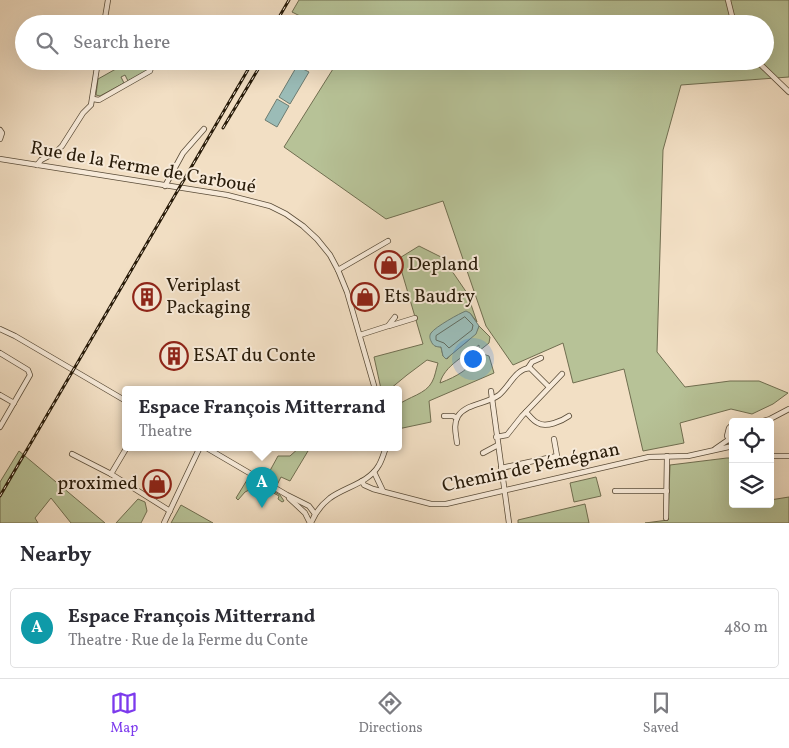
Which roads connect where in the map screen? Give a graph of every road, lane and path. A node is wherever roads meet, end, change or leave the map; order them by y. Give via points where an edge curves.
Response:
1 (108, 0) edge
2 (728, 0) edge
3 (106, 15) edge
4 (732, 15) edge
5 (97, 70) edge
6 (150, 70) edge
7 (766, 70) edge
8 (789, 92) edge
9 (93, 99) junction
10 (99, 100) junction
11 (91, 105) junction
12 (204, 129) dead end
13 (0, 130) edge
14 (0, 139) edge
15 (47, 157) junction
16 (0, 159) edge
17 (37, 165) junction
18 (44, 166) junction
19 (165, 186) junction
20 (388, 241) dead end
21 (338, 270) junction
22 (395, 317) dead end
23 (415, 318) dead end
24 (388, 326) junction
25 (0, 329) edge
26 (360, 335) junction
27 (0, 353) edge
28 (542, 358) dead end
29 (528, 368) junction
30 (562, 374) dead end
31 (374, 386) edge
32 (549, 387) junction
33 (491, 391) dead end
34 (0, 395) edge
35 (492, 398) junction
36 (122, 399) edge
37 (14, 403) junction
38 (789, 409) edge
39 (526, 412) junction
40 (444, 416) dead end
41 (569, 416) dead end
42 (458, 418) junction
43 (772, 418) edge
44 (0, 427) edge
45 (729, 430) edge
46 (496, 437) junction
47 (554, 439) dead end
48 (728, 440) joint
49 (457, 443) dead end
50 (498, 445) junction
51 (729, 447) edge
52 (125, 451) edge
53 (198, 451) edge
54 (212, 451) edge
55 (384, 451) edge
56 (711, 452) junction
57 (483, 453) dead end
58 (72, 454) dead end
59 (667, 456) junction
60 (774, 456) edge
61 (789, 456) edge
62 (500, 468) junction
63 (374, 472) junction
64 (111, 474) junction
65 (362, 481) junction
66 (504, 490) junction
67 (383, 491) junction
68 (615, 491) dead end
69 (667, 491) junction
70 (287, 495) junction
71 (322, 505) junction
72 (309, 506) junction
73 (170, 511) junction
74 (305, 513) junction
75 (315, 514) junction
76 (666, 518) dead end
77 (164, 523) edge
78 (310, 523) edge
79 (509, 523) edge

1 - 3 street
2 - 4 street
5 - 9 street
6 - 10 street
7 - 8 street
9 - 10 street
9 - 11 street
10 - 11 street
11 - 15 street via 82,113 62,146
12 - 19 street via 182,153
13 - 14 street
15 - 17 street
15 - 18 street
16 - 17 street, Rue de la Ferme de Carboué
17 - 18 street, Rue de la Ferme de Carboué
18 - 19 street, Rue de la Ferme de Carboué
19 - 21 street, Rue de la Ferme de Carboué via 227,195 270,206 310,232 324,246
20 - 21 street
21 - 26 street, Rue de la Ferme de Carboué
22 - 24 street
23 - 24 street
24 - 26 street
25 - 36 street
26 - 31 street, Rue de la Ferme de Carboué
27 - 37 street via 28,370 30,377
28 - 29 street via 532,362
29 - 32 street
29 - 35 street via 518,372
30 - 32 street
32 - 39 street
33 - 35 street
34 - 37 street
35 - 42 street via 467,409
35 - 46 street
37 - 44 street
38 - 43 street
39 - 41 street via 538,424 544,425
39 - 46 street via 507,435
40 - 42 street
42 - 49 street via 454,426
45 - 48 street
46 - 50 street
47 - 62 street via 558,458
48 - 56 street, Chemin de Pémégnan
50 - 57 street via 490,446
50 - 62 street
51 - 56 street, Chemin de Pémégnan
52 - 64 street
53 - 73 street
54 - 70 street
55 - 63 street
56 - 59 street, Chemin de Pémégnan
58 - 64 street
59 - 66 street, Chemin de Pémégnan via 649,457
59 - 69 street
60 - 61 street
62 - 66 street
63 - 65 street
63 - 67 street
64 - 73 street
65 - 67 street, Chemin de Pémégnan via 369,488
65 - 71 street
66 - 67 street, Chemin de Pémégnan via 446,504 431,504
66 - 79 street
68 - 69 street
69 - 76 street
70 - 72 street
70 - 74 street
71 - 72 street
71 - 75 street
72 - 74 street
72 - 75 street
73 - 77 street
74 - 75 street
74 - 78 street
75 - 78 street

